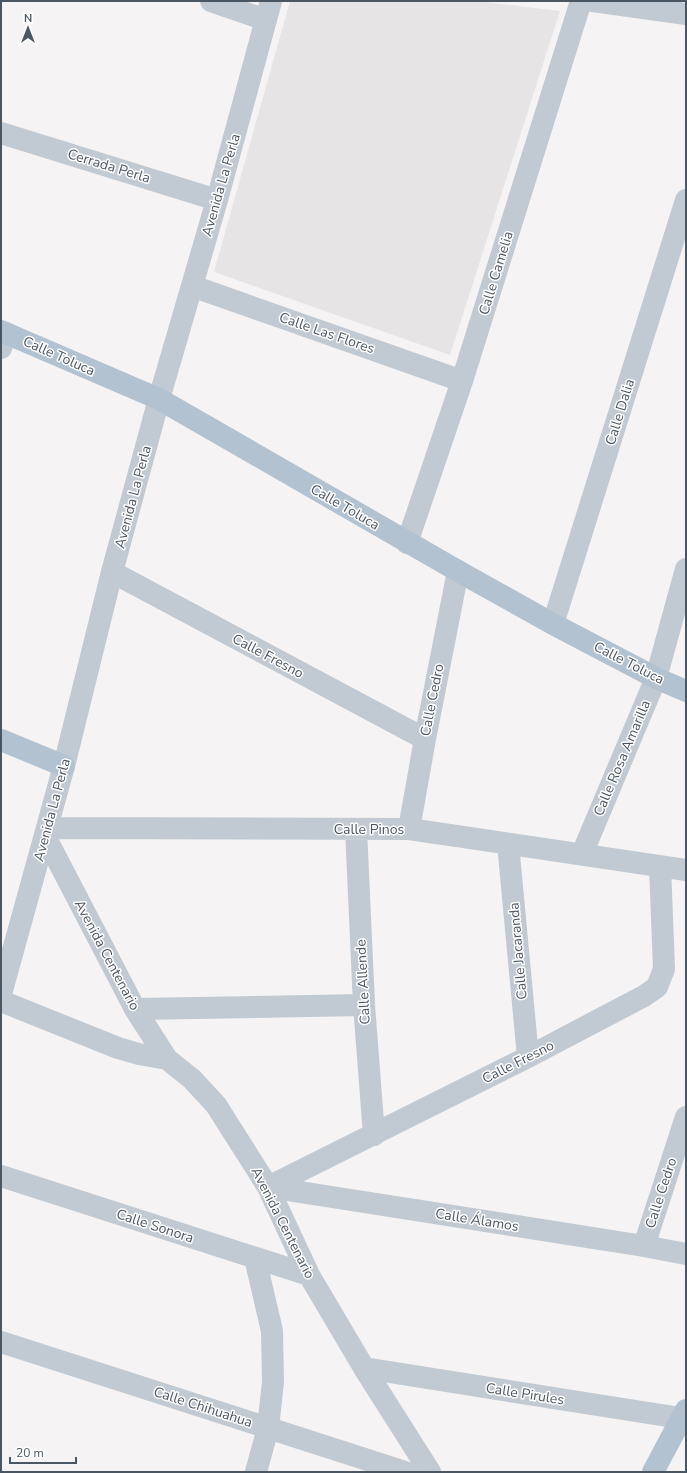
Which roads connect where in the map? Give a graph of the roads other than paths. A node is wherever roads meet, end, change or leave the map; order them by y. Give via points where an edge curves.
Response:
1 (211, 1) edge
2 (581, 1) edge
3 (593, 1) edge
4 (616, 2) edge
5 (269, 11) edge
6 (686, 14) edge
7 (1, 133) edge
8 (217, 200) junction
9 (686, 200) edge
10 (192, 286) junction
11 (2, 337) edge
12 (462, 381) junction
13 (159, 399) junction
14 (407, 543) junction
15 (686, 568) edge
16 (458, 571) junction
17 (112, 572) junction
18 (553, 624) junction
19 (656, 678) junction
20 (686, 691) edge
21 (424, 739) junction
22 (1, 740) edge
23 (64, 766) junction
24 (356, 829) junction
25 (409, 829) junction
26 (46, 832) junction
27 (508, 844) junction
28 (582, 854) junction
29 (660, 866) junction
30 (686, 870) edge
31 (1, 994) edge
32 (1, 1001) edge
33 (364, 1005) junction
34 (135, 1009) junction
35 (528, 1057) junction
36 (167, 1059) junction
37 (686, 1118) edge
38 (374, 1134) junction
39 (1, 1176) edge
40 (268, 1187) junction
41 (644, 1246) junction
42 (686, 1254) edge
43 (255, 1258) junction
44 (309, 1275) junction
45 (1, 1342) edge
46 (364, 1368) junction
47 (684, 1416) edge
48 (268, 1428) junction
49 (256, 1472) edge
50 (405, 1472) edge
51 (430, 1472) edge
52 (653, 1472) edge

1 - 5 street
2 - 12 street, Calle Camelia
3 - 4 street
4 - 6 street
5 - 8 street, Avenida La Perla
7 - 8 street, Cerrada Perla
8 - 10 street, Avenida La Perla
9 - 18 street, Calle Dalia
10 - 12 street, Calle Las Flores
10 - 13 street, Avenida La Perla
11 - 13 main road, Calle Toluca
12 - 14 street, Calle Camelia
13 - 14 main road, Calle Toluca
13 - 17 street, Avenida La Perla
14 - 16 main road, Calle Toluca
15 - 19 street, Calle Rosa Amarilla
16 - 18 main road, Calle Toluca
16 - 21 street, Calle Cedro
17 - 21 street, Calle Fresno
17 - 23 street, Avenida La Perla
18 - 19 main road, Calle Toluca
19 - 20 main road, Calle Toluca
19 - 28 street, Calle Rosa Amarilla
21 - 25 street, Calle Cedro
22 - 23 main road
23 - 26 street, Avenida La Perla
24 - 25 street, Calle Pinos
24 - 26 street, Calle Pinos
24 - 33 street, Calle Allende
25 - 27 street, Calle Pinos
26 - 31 street, Avenida La Perla
26 - 34 street, Avenida Centenario
27 - 28 street, Calle Pinos
27 - 35 street, Calle Jacaranda
28 - 29 street, Calle Pinos
29 - 30 street, Calle Pinos
29 - 35 street, Calle Fresno via 664,969 657,986 644,996
32 - 36 street via 118,1048
33 - 34 street
33 - 38 street, Calle Allende
34 - 36 street, Avenida Centenario
35 - 38 street, Calle Fresno
36 - 40 street, Avenida Centenario via 192,1079 216,1105
37 - 41 street, Calle Cedro
38 - 40 street, Calle Fresno
39 - 43 street, Calle Sonora
40 - 41 street, Calle Álamos
40 - 44 street, Avenida Centenario
41 - 42 street, Calle Álamos
43 - 44 street, Calle Sonora
43 - 48 street via 272,1331 273,1382
44 - 46 street, Avenida Centenario
45 - 48 street, Calle Chihuahua
46 - 47 street, Calle Pirules
46 - 51 street, Avenida Centenario
47 - 52 main road
48 - 49 street
48 - 50 street, Calle Chihuahua

